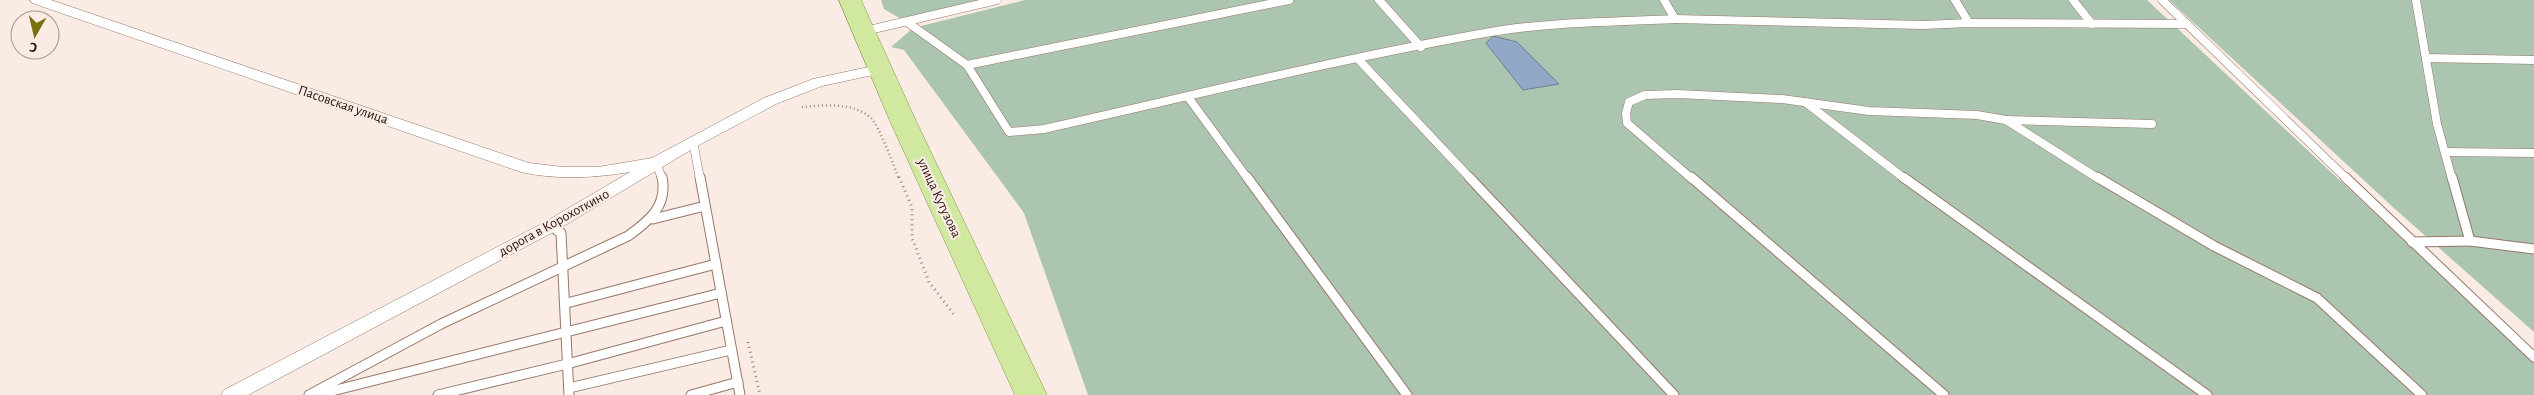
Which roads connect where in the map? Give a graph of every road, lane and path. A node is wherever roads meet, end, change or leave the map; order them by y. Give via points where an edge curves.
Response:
1 (37, 0) edge
2 (850, 0) edge
3 (997, 0) edge
4 (1289, 0) edge
5 (1379, 0) edge
6 (1664, 0) edge
7 (1955, 0) edge
8 (2073, 0) edge
9 (2162, 0) edge
10 (2416, 0) edge
11 (1675, 19) junction
12 (907, 22) junction
13 (1968, 23) junction
14 (2092, 24) junction
15 (2187, 24) junction
16 (864, 31) junction
17 (1420, 47) junction
18 (2426, 58) junction
19 (1358, 59) junction
20 (2534, 60) edge
21 (967, 65) junction
22 (882, 69) junction
23 (1188, 97) junction
24 (1805, 102) junction
25 (796, 107) dead end
26 (2006, 120) junction
27 (2152, 124) dead end
28 (693, 140) junction
29 (2445, 152) junction
30 (2534, 153) edge
31 (656, 162) junction
32 (705, 206) junction
33 (653, 219) junction
34 (551, 226) junction
35 (2470, 241) junction
36 (2412, 242) junction
37 (2534, 249) edge
38 (716, 264) junction
39 (564, 265) junction
40 (721, 292) junction
41 (567, 304) junction
42 (955, 316) dead end
43 (726, 321) junction
44 (565, 334) junction
45 (747, 337) dead end
46 (731, 350) junction
47 (2534, 356) edge
48 (567, 364) junction
49 (738, 382) junction
50 (569, 392) edge
51 (231, 395) edge
52 (309, 395) edge
53 (316, 395) edge
54 (438, 395) edge
55 (691, 395) edge
56 (740, 395) edge
57 (760, 395) edge
58 (1031, 395) edge
59 (1407, 395) edge
60 (1674, 395) edge
61 (1944, 395) edge
62 (2207, 395) edge
63 (2422, 395) edge

1 - 31 street, Пасовская улица via 527,168 598,172
2 - 16 main road, улица Кутузова
3 - 12 lane
4 - 21 lane
5 - 17 lane
6 - 11 lane
7 - 13 lane
8 - 14 lane
9 - 15 lane
10 - 18 lane
11 - 13 lane via 1923,25
11 - 17 lane via 1492,32
12 - 16 lane
12 - 21 lane
13 - 14 lane
14 - 15 lane
15 - 36 lane
16 - 22 main road, улица Кутузова
17 - 19 lane
18 - 20 lane
18 - 29 lane
19 - 23 lane
19 - 60 lane
21 - 23 lane via 1009,132 1044,129
22 - 28 street, дорога в Корохоткино via 818,82 770,101
22 - 58 main road, улица Кутузова via 903,121
23 - 59 lane
24 - 26 lane via 1868,111
24 - 61 lane via 1646,95 1629,102 1627,124
24 - 62 lane via 1869,153
25 - 42 path via 844,105 872,118 912,206 912,238 928,282
26 - 27 lane
26 - 63 lane via 2214,246 2317,298
28 - 31 street, дорога в Корохоткино
28 - 32 lane
29 - 30 lane
29 - 35 lane
31 - 33 lane via 663,176 664,200
31 - 34 street, дорога в Корохоткино
32 - 33 lane
32 - 38 lane
33 - 39 lane via 628,236
34 - 39 lane via 561,232
34 - 51 street, дорога в Корохоткино
35 - 36 lane
35 - 37 lane
36 - 47 lane
38 - 40 lane
38 - 41 lane
39 - 41 lane
39 - 52 lane via 441,324
40 - 43 lane
40 - 44 lane
41 - 44 lane
43 - 46 lane
43 - 48 lane
44 - 48 lane
44 - 53 lane
45 - 57 path
46 - 49 lane
46 - 50 lane
48 - 50 lane
48 - 54 lane
49 - 55 lane
49 - 56 lane

